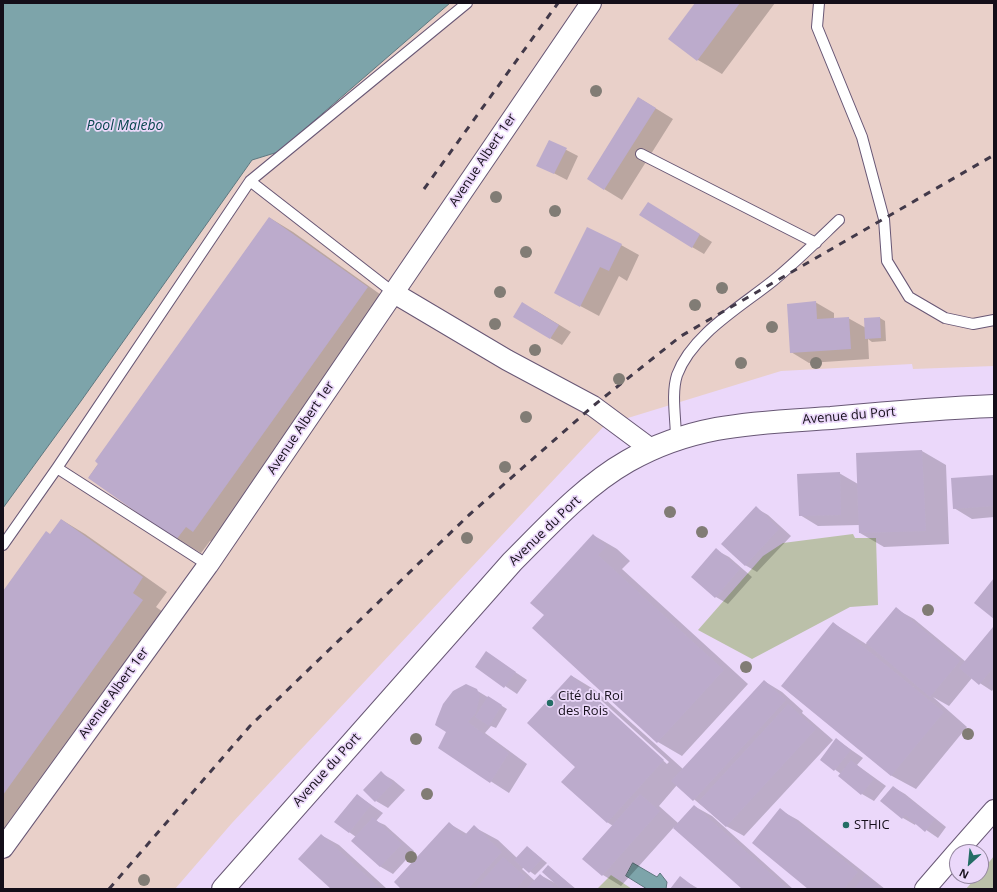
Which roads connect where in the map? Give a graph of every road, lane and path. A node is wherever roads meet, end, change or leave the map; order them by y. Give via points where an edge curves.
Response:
1 (467, 3) edge
2 (591, 3) edge
3 (819, 3) edge
4 (641, 154) dead end
5 (250, 181) junction
6 (840, 220) dead end
7 (816, 243) junction
8 (394, 293) junction
9 (994, 320) edge
10 (994, 406) edge
11 (676, 439) junction
12 (651, 449) junction
13 (57, 468) junction
14 (3, 545) edge
15 (208, 565) junction
16 (994, 810) edge
17 (964, 844) edge
18 (3, 848) edge
19 (949, 861) edge
20 (223, 889) edge
21 (925, 889) edge

1 - 5 lane
2 - 8 street, Avenue Albert 1er
3 - 9 lane via 817,27 862,137 884,219 887,261 909,297 945,318 973,324
4 - 7 lane
5 - 8 lane
5 - 13 lane
6 - 7 lane
7 - 11 lane via 724,318 686,356 677,376 675,392
8 - 12 street via 507,360 593,406
8 - 15 street, Avenue Albert 1er
10 - 11 main road, Avenue du Port via 725,426
11 - 12 main road, Avenue du Port
12 - 20 main road, Avenue du Port via 627,461 592,486 512,562
13 - 14 lane
13 - 15 lane
15 - 18 street, Avenue Albert 1er
16 - 17 street
19 - 21 street

